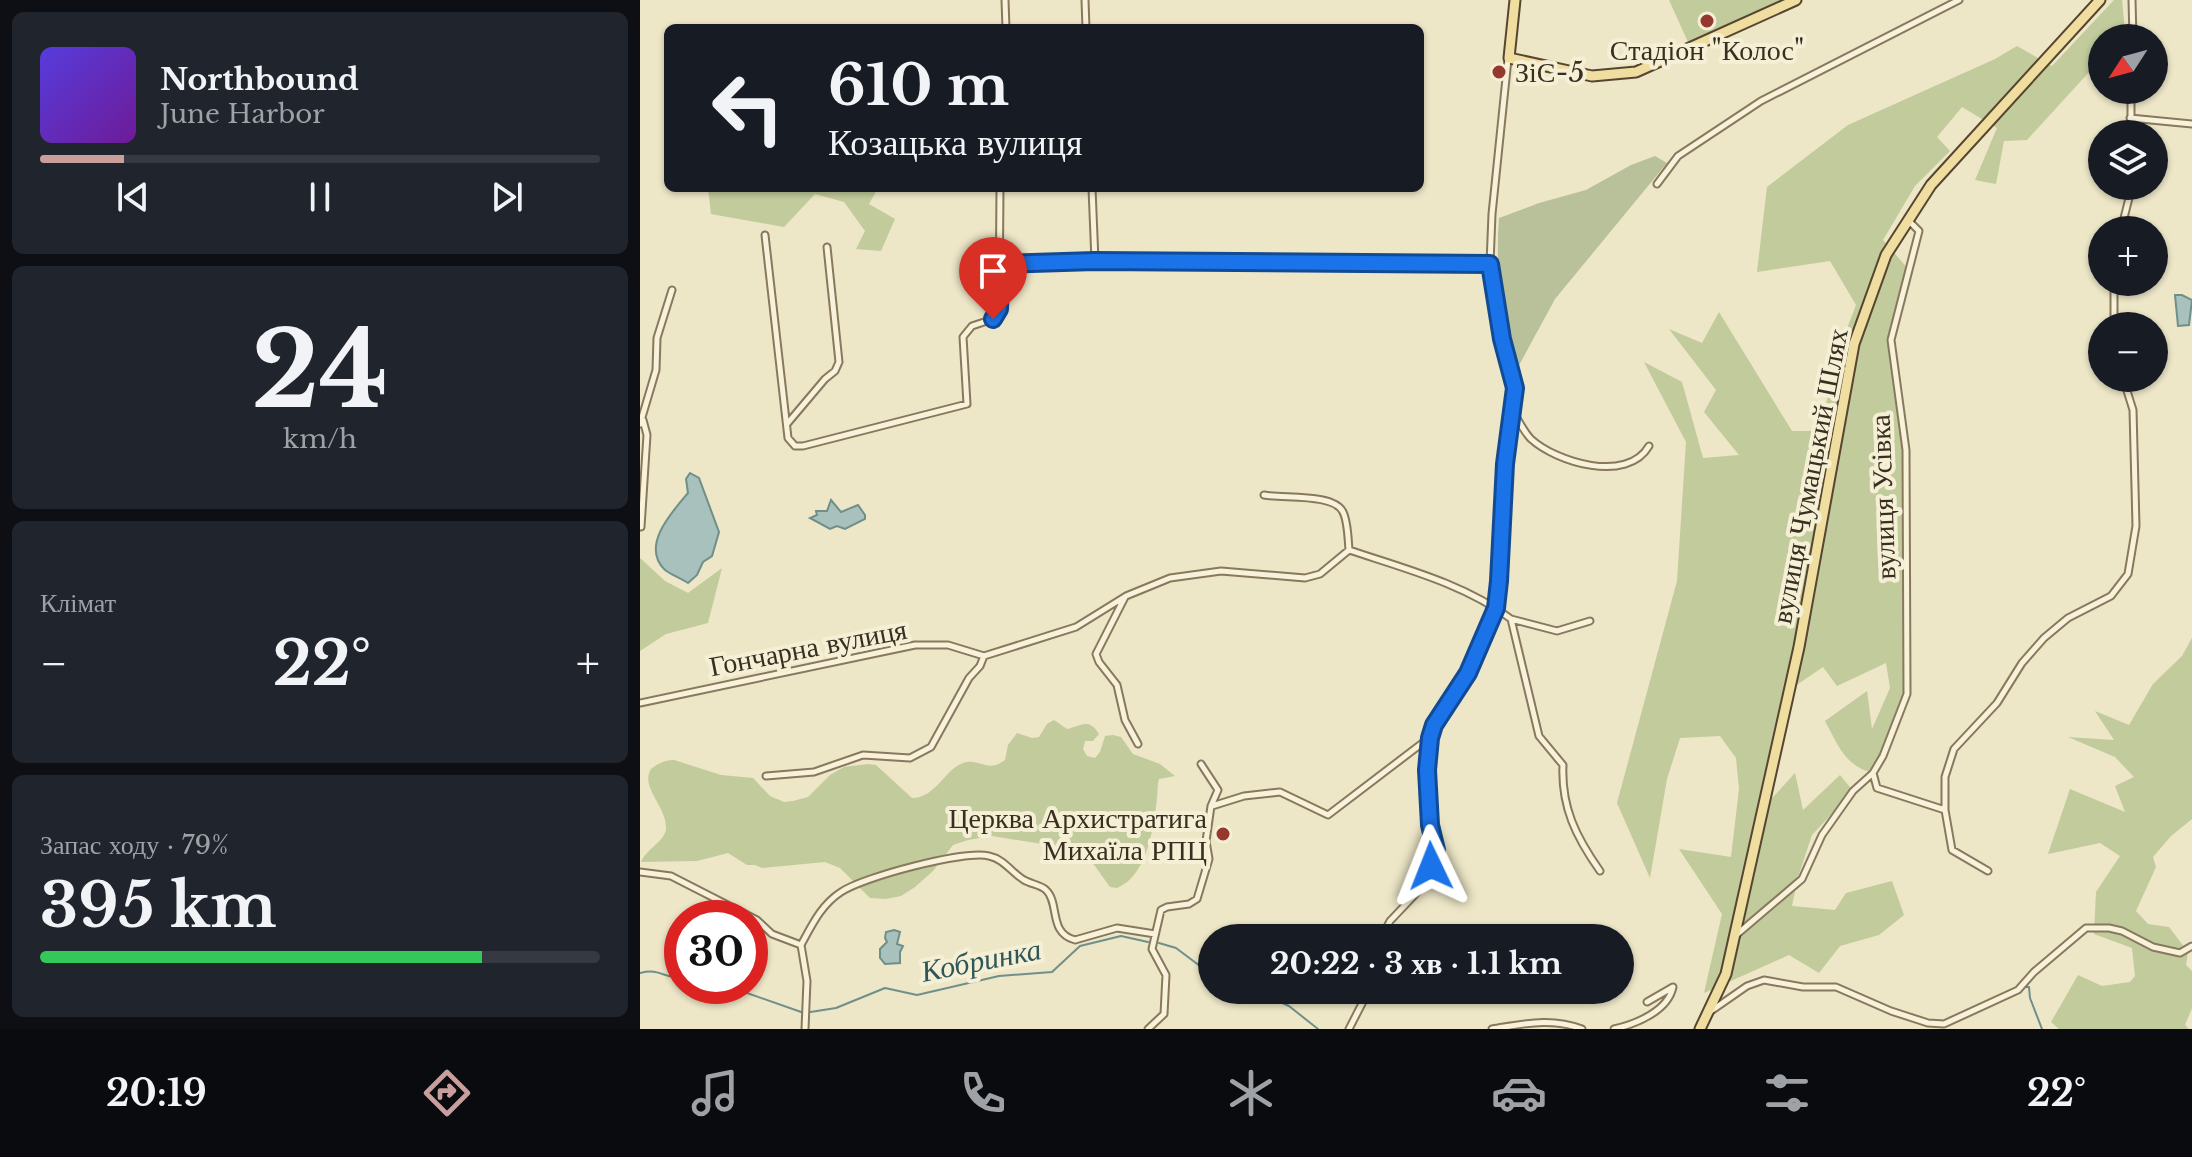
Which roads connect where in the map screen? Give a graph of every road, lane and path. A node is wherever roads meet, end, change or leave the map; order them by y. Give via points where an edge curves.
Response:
1 (1005, 0) edge
2 (1085, 0) edge
3 (1515, 0) edge
4 (1796, 0) edge
5 (1959, 0) edge
6 (2100, 0) edge
7 (2132, 0) edge
8 (1006, 24) edge
9 (1086, 24) edge
10 (2133, 24) edge
11 (1509, 58) junction
12 (2130, 104) edge
13 (2130, 118) joint
14 (2192, 124) edge
15 (1657, 184) dead end
16 (1000, 192) edge
17 (1092, 192) edge
18 (1907, 219) junction
19 (765, 235) dead end
20 (827, 247) dead end
21 (1095, 261) junction
22 (1001, 264) junction
23 (1490, 264) junction
24 (672, 290) dead end
25 (2127, 392) edge
26 (1513, 412) junction
27 (642, 421) edge
28 (786, 425) junction
29 (1649, 446) dead end
30 (1264, 495) dead end
31 (641, 527) edge
32 (1349, 550) junction
33 (1126, 596) junction
34 (1496, 608) junction
35 (1511, 619) junction
36 (1590, 621) dead end
37 (984, 656) junction
38 (640, 703) edge
39 (1430, 738) junction
40 (1138, 744) dead end
41 (1201, 764) dead end
42 (1873, 773) junction
43 (766, 776) dead end
44 (1211, 806) junction
45 (1945, 810) junction
46 (1600, 871) dead end
47 (1988, 871) dead end
48 (640, 872) edge
49 (1388, 924) edge
50 (1155, 934) junction
51 (1735, 936) junction
52 (801, 945) junction
53 (2192, 946) edge
54 (1647, 1002) dead end
55 (1362, 1004) edge
56 (1707, 1014) junction
57 (805, 1029) edge
58 (1148, 1029) edge
59 (1349, 1029) edge
60 (1492, 1029) edge
61 (1582, 1029) edge
62 (1614, 1029) edge
63 (1700, 1029) edge

1 - 8 street
2 - 9 street
3 - 11 main road
4 - 11 main road via 1636,72 1592,76
5 - 15 street via 1761,101 1678,156
6 - 18 main road, вулиця Чумацький Шлях via 1952,161
7 - 10 street
11 - 23 street
12 - 13 street
13 - 14 street
16 - 22 street
17 - 21 street
18 - 42 street, вулиця Усівка via 1919,231 1891,340 1906,450 1907,694
18 - 51 main road, вулиця Чумацький Шлях via 1886,255 1854,344 1799,647
19 - 28 street
20 - 28 street via 839,362
21 - 22 street
21 - 23 street
22 - 28 street via 999,309 993,319 972,326 963,337 967,404 795,446
23 - 26 street via 1515,388
24 - 27 street
25 - 45 street via 2133,410 2136,526 2128,574 2111,596 2068,618 2044,638 1997,703 1954,749 1945,777
26 - 29 street via 1529,437 1549,453 1585,466 1617,466
26 - 34 street
27 - 31 street via 647,435
30 - 32 street via 1334,503 1343,511
32 - 33 street via 1320,574 1305,578 1221,571 1170,578
32 - 34 street via 1419,573
33 - 37 street via 1076,627
33 - 40 street via 1096,654 1117,685 1125,720
34 - 35 street
34 - 39 street via 1468,673
35 - 36 street via 1557,631
35 - 46 street via 1539,736 1563,765 1568,818
37 - 38 street, Гончарна вулиця via 948,645 915,645
37 - 43 street via 923,753 910,758 863,755 814,772
39 - 44 street via 1328,815 1280,792
39 - 49 street via 1427,770 1436,850 1427,882
41 - 44 street via 1218,790
42 - 45 street via 1877,788
42 - 51 street, вулиця Усівка via 1853,791 1822,835 1802,879
44 - 50 street via 1209,859 1197,899 1161,910
45 - 47 street via 1952,850
48 - 52 street via 671,876
50 - 52 street via 1117,928 1069,938 1055,919 1045,888 986,855 934,860 841,891 820,911
50 - 58 street via 1152,949 1166,975 1164,1014
51 - 56 main road, вулиця Чумацький Шлях via 1726,974
52 - 57 street via 807,981
53 - 56 street via 2180,953 2109,928 2086,928 2018,990 1944,1024 1891,1011 1836,987 1764,980
54 - 62 street via 1673,987 1657,1010
55 - 59 street
56 - 63 main road, вулиця Чумацький Шлях
60 - 61 street via 1540,1021

